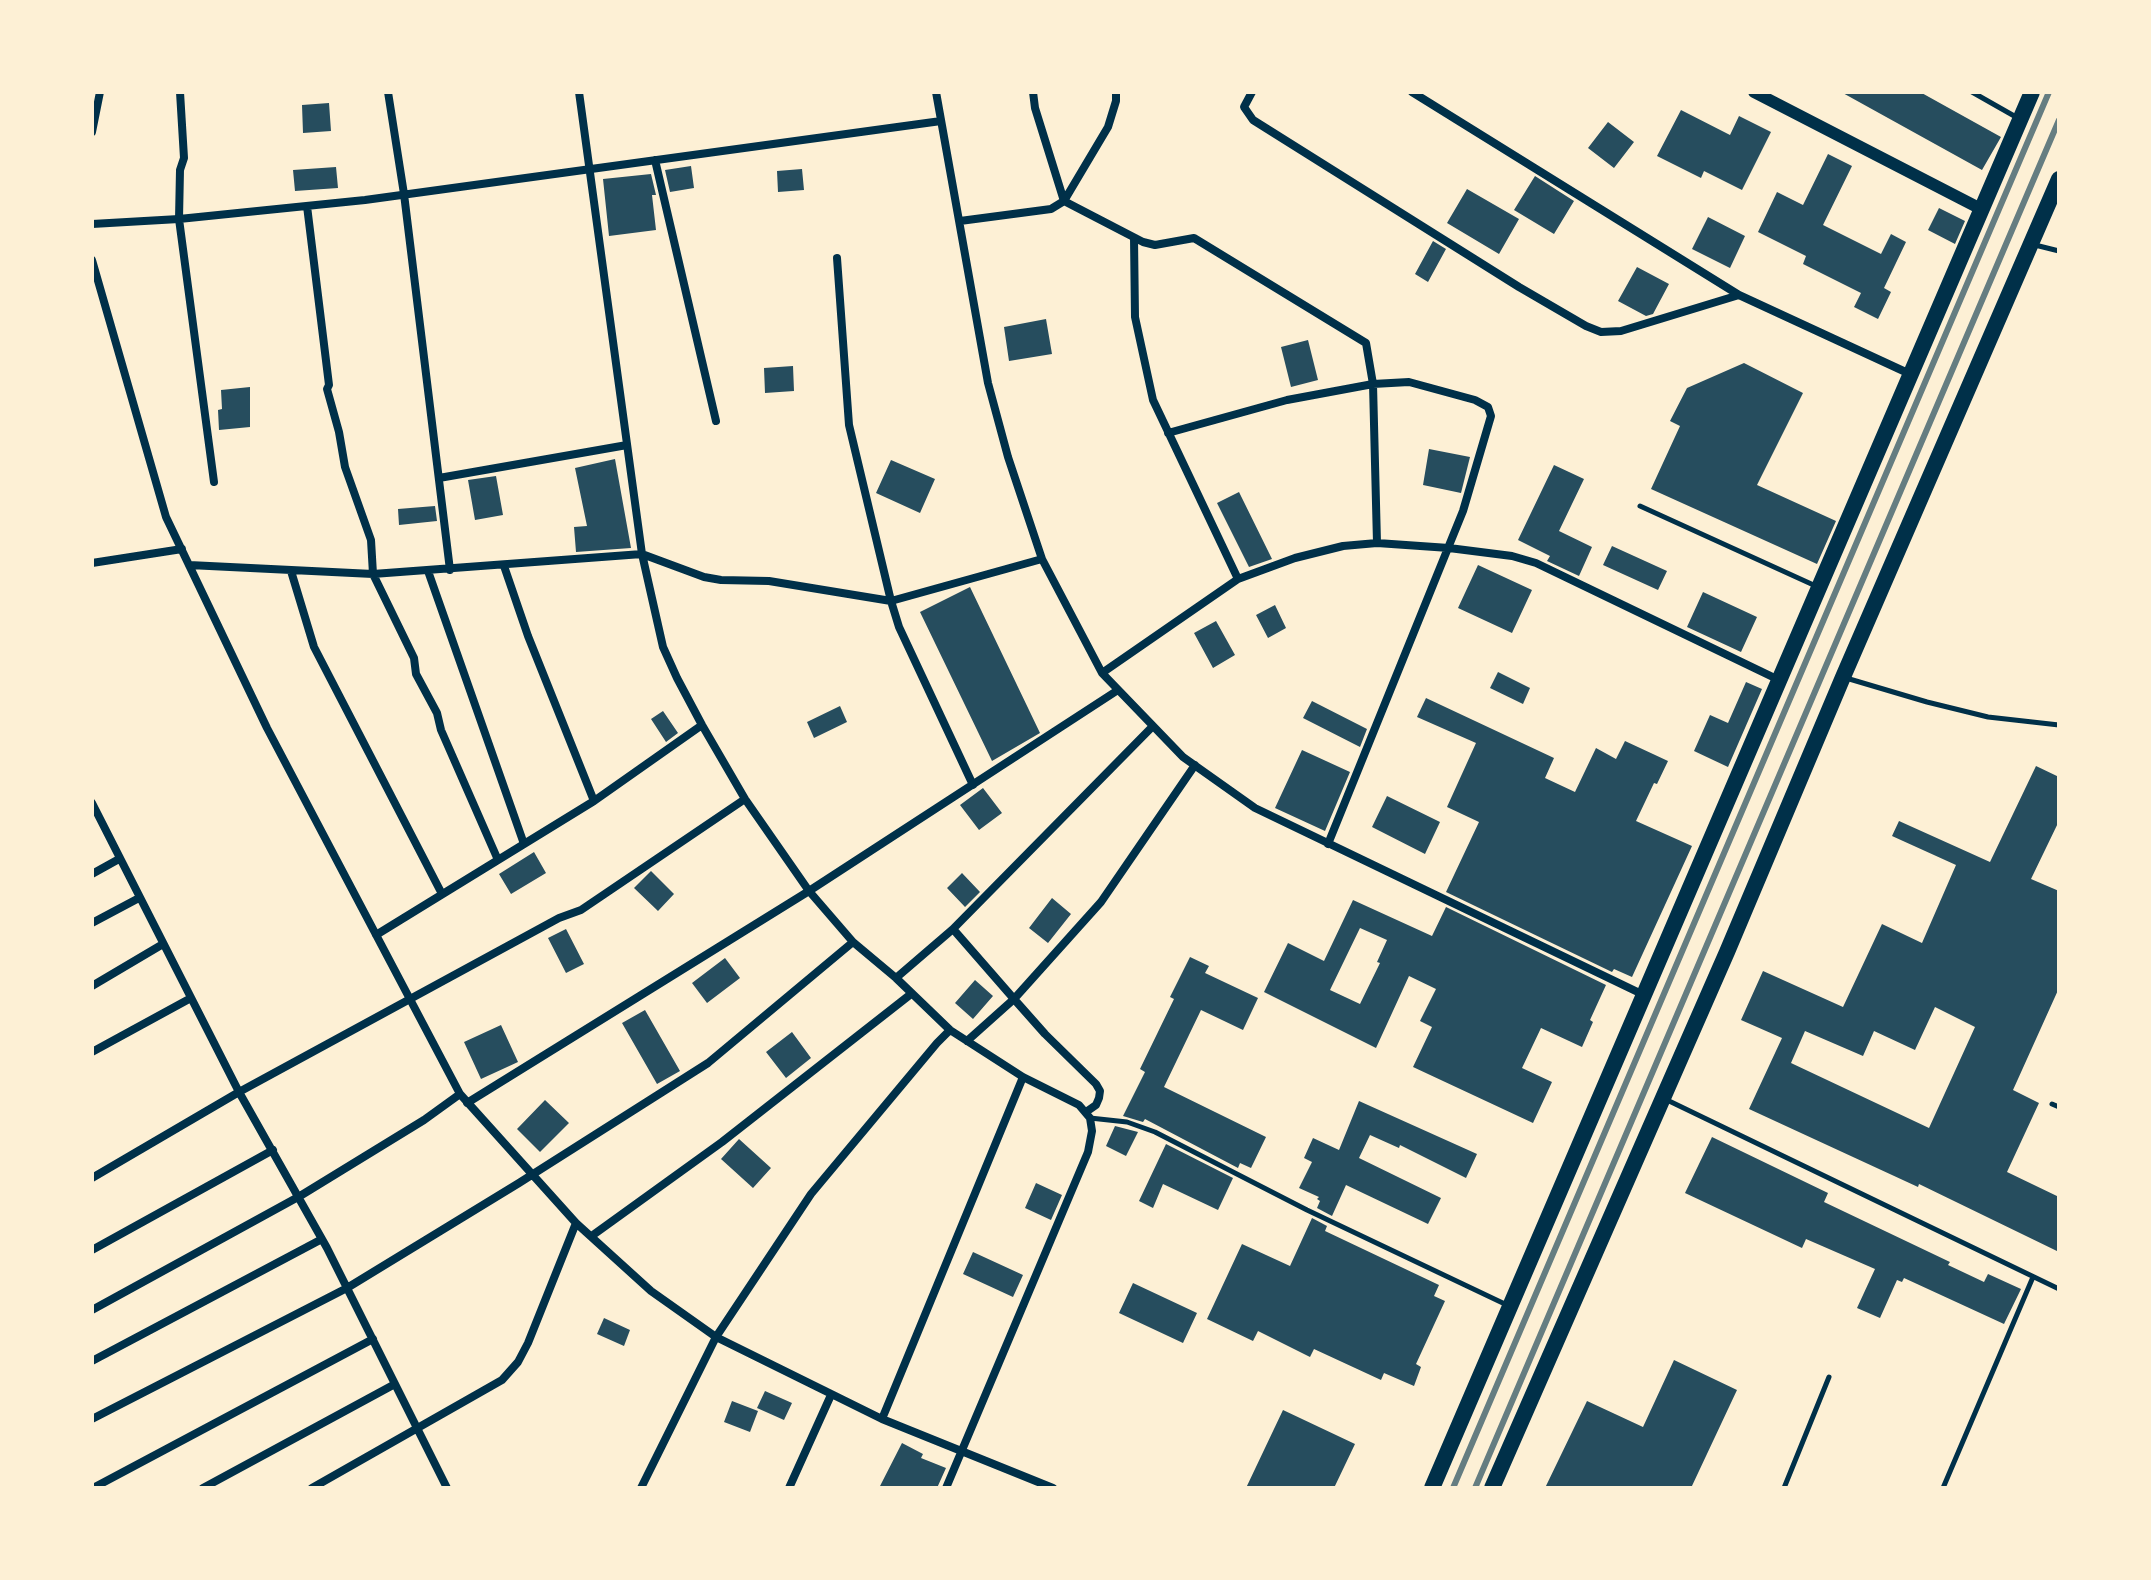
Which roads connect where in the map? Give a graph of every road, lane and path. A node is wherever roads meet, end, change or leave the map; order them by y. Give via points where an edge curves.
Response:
1 (100, 92) edge
2 (180, 92) edge
3 (388, 92) edge
4 (579, 92) edge
5 (936, 92) edge
6 (1033, 92) edge
7 (1116, 92) edge
8 (1252, 92) edge
9 (1412, 92) edge
10 (1754, 92) edge
11 (1972, 92) edge
12 (2032, 92) edge
13 (2020, 119) junction
14 (941, 121) junction
15 (92, 132) edge
16 (655, 160) junction
17 (589, 168) junction
18 (2059, 179) edge
19 (404, 194) junction
20 (1064, 201) junction
21 (307, 206) junction
22 (1981, 209) junction
23 (179, 219) junction
24 (960, 221) junction
25 (92, 224) edge
26 (1134, 238) junction
27 (2030, 244) junction
28 (2059, 251) edge
29 (837, 258) dead end
30 (92, 260) edge
31 (1739, 295) junction
32 (1910, 374) junction
33 (1373, 384) junction
34 (716, 421) dead end
35 (1168, 433) junction
36 (627, 445) junction
37 (439, 478) junction
38 (214, 482) dead end
39 (1640, 506) dead end
40 (1377, 543) junction
41 (1449, 548) junction
42 (182, 549) junction
43 (642, 554) junction
44 (1042, 559) junction
45 (92, 563) edge
46 (189, 565) junction
47 (504, 566) junction
48 (450, 570) junction
49 (291, 571) junction
50 (428, 571) junction
51 (373, 574) junction
52 (1238, 579) junction
53 (1819, 588) junction
54 (891, 601) junction
55 (1102, 673) junction
56 (1843, 677) junction
57 (1779, 680) junction
58 (1118, 690) junction
59 (702, 725) junction
60 (2059, 725) edge
61 (1153, 726) junction
62 (1195, 765) junction
63 (973, 785) junction
64 (745, 799) junction
65 (594, 801) junction
66 (92, 805) edge
67 (524, 844) junction
68 (1328, 844) junction
69 (119, 859) junction
70 (498, 860) junction
71 (92, 874) edge
72 (809, 891) junction
73 (442, 894) junction
74 (139, 898) junction
75 (92, 923) edge
76 (953, 929) junction
77 (376, 935) junction
78 (853, 942) junction
79 (163, 944) junction
80 (896, 978) junction
81 (92, 986) edge
82 (911, 994) junction
83 (1646, 996) junction
84 (191, 998) junction
85 (410, 999) junction
86 (1014, 999) junction
87 (950, 1030) junction
88 (967, 1041) junction
89 (92, 1052) edge
90 (1023, 1077) junction
91 (239, 1092) junction
92 (460, 1094) junction
93 (1661, 1097) junction
94 (467, 1103) junction
95 (2052, 1104) dead end
96 (2059, 1107) edge
97 (1088, 1115) junction
98 (273, 1150) junction
99 (532, 1174) junction
100 (92, 1178) edge
101 (300, 1196) junction
102 (576, 1223) junction
103 (593, 1235) junction
104 (322, 1239) junction
105 (92, 1250) edge
106 (2033, 1277) junction
107 (347, 1288) junction
108 (2059, 1289) edge
109 (1510, 1307) junction
110 (92, 1310) edge
111 (716, 1337) junction
112 (373, 1339) junction
113 (92, 1361) edge
114 (1829, 1377) dead end
115 (395, 1384) junction
116 (831, 1395) junction
117 (92, 1419) edge
118 (882, 1419) junction
119 (418, 1430) junction
120 (960, 1452) junction
121 (443, 1487) edge
122 (93, 1488) edge
123 (203, 1488) edge
124 (312, 1488) edge
125 (641, 1488) edge
126 (789, 1488) edge
127 (946, 1488) edge
128 (1053, 1488) edge
129 (1432, 1488) edge
130 (1492, 1488) edge
131 (1784, 1488) edge
132 (1943, 1488) edge

1 - 15 street
2 - 23 street via 184,158
3 - 19 street
4 - 17 street
5 - 14 street
6 - 20 street
7 - 20 street via 1108,127
8 - 31 street via 1244,107 1253,120 1586,326 1621,331
9 - 31 street
10 - 22 street
11 - 13 lane
12 - 13 highway
13 - 22 highway
14 - 16 street
14 - 24 street
16 - 17 street
16 - 34 street
17 - 19 street
17 - 36 street
18 - 27 highway
19 - 21 street
19 - 37 street
20 - 24 street via 1051,209
20 - 26 street
21 - 23 street
21 - 51 street via 328,395 345,467 371,540
22 - 32 highway
23 - 25 street
23 - 38 street
24 - 44 street via 988,383
26 - 33 street via 1155,245 1194,238 1213,248 1366,343
26 - 35 street via 1135,317 1153,400
27 - 28 lane
27 - 56 highway
29 - 54 street via 849,425
30 - 42 street via 166,517
31 - 32 street
32 - 53 highway
33 - 35 street via 1287,400
33 - 40 street
33 - 41 street via 1409,382 1488,407 1491,416
35 - 52 street
36 - 37 street
36 - 43 street
37 - 48 street
39 - 53 lane
40 - 41 street
40 - 52 street via 1295,558
41 - 57 street via 1536,563
41 - 68 street
42 - 45 street
42 - 46 street
43 - 47 street
43 - 54 street via 712,579 769,581
43 - 59 street via 663,647
44 - 54 street
44 - 55 street
46 - 49 street
46 - 77 street
47 - 48 street
47 - 65 street
48 - 50 street
49 - 51 street
49 - 73 street via 314,647
50 - 51 street
50 - 67 street
51 - 70 street
52 - 55 street
53 - 57 highway
54 - 63 street
55 - 58 street
56 - 60 lane via 1988,717
56 - 93 highway
57 - 83 highway
58 - 61 street
58 - 63 street
59 - 64 street
59 - 65 street
61 - 62 street
61 - 76 street
62 - 68 street via 1255,808
62 - 86 street via 1101,902
63 - 72 street
64 - 72 street
64 - 85 street via 581,910
65 - 67 street
66 - 69 street
67 - 70 street
68 - 83 street
69 - 71 street
69 - 74 street
70 - 73 street
72 - 78 street
72 - 94 street
73 - 77 street
74 - 75 street
74 - 79 street
76 - 80 street
76 - 86 street
77 - 85 street
78 - 80 street
78 - 99 street via 708,1063
79 - 81 street
79 - 84 street
80 - 82 street
82 - 87 street
82 - 103 street
83 - 109 highway
84 - 89 street
84 - 91 street
85 - 91 street
85 - 92 street
86 - 88 street
86 - 97 street via 1096,1084 1099,1098
87 - 88 street
87 - 111 street via 811,1194
88 - 90 street
90 - 97 street via 1079,1105
90 - 118 street
91 - 98 street
91 - 100 street
92 - 94 street
92 - 101 street
93 - 106 lane
93 - 130 highway
94 - 99 street
95 - 96 lane
97 - 109 lane via 1155,1132
97 - 120 street via 1088,1152
98 - 101 street
98 - 105 street
99 - 102 street
99 - 107 street
101 - 104 street
101 - 110 street
102 - 103 street
102 - 119 street via 518,1362 502,1380
103 - 111 street via 651,1291
104 - 107 street
104 - 113 street
106 - 108 lane
106 - 132 lane
107 - 112 street
107 - 117 street
109 - 129 highway
111 - 116 street
111 - 125 street
112 - 115 street
112 - 122 street
114 - 131 lane
115 - 119 street
115 - 123 street
116 - 118 street
116 - 126 street
118 - 120 street
119 - 121 street
119 - 124 street
120 - 127 street
120 - 128 street

